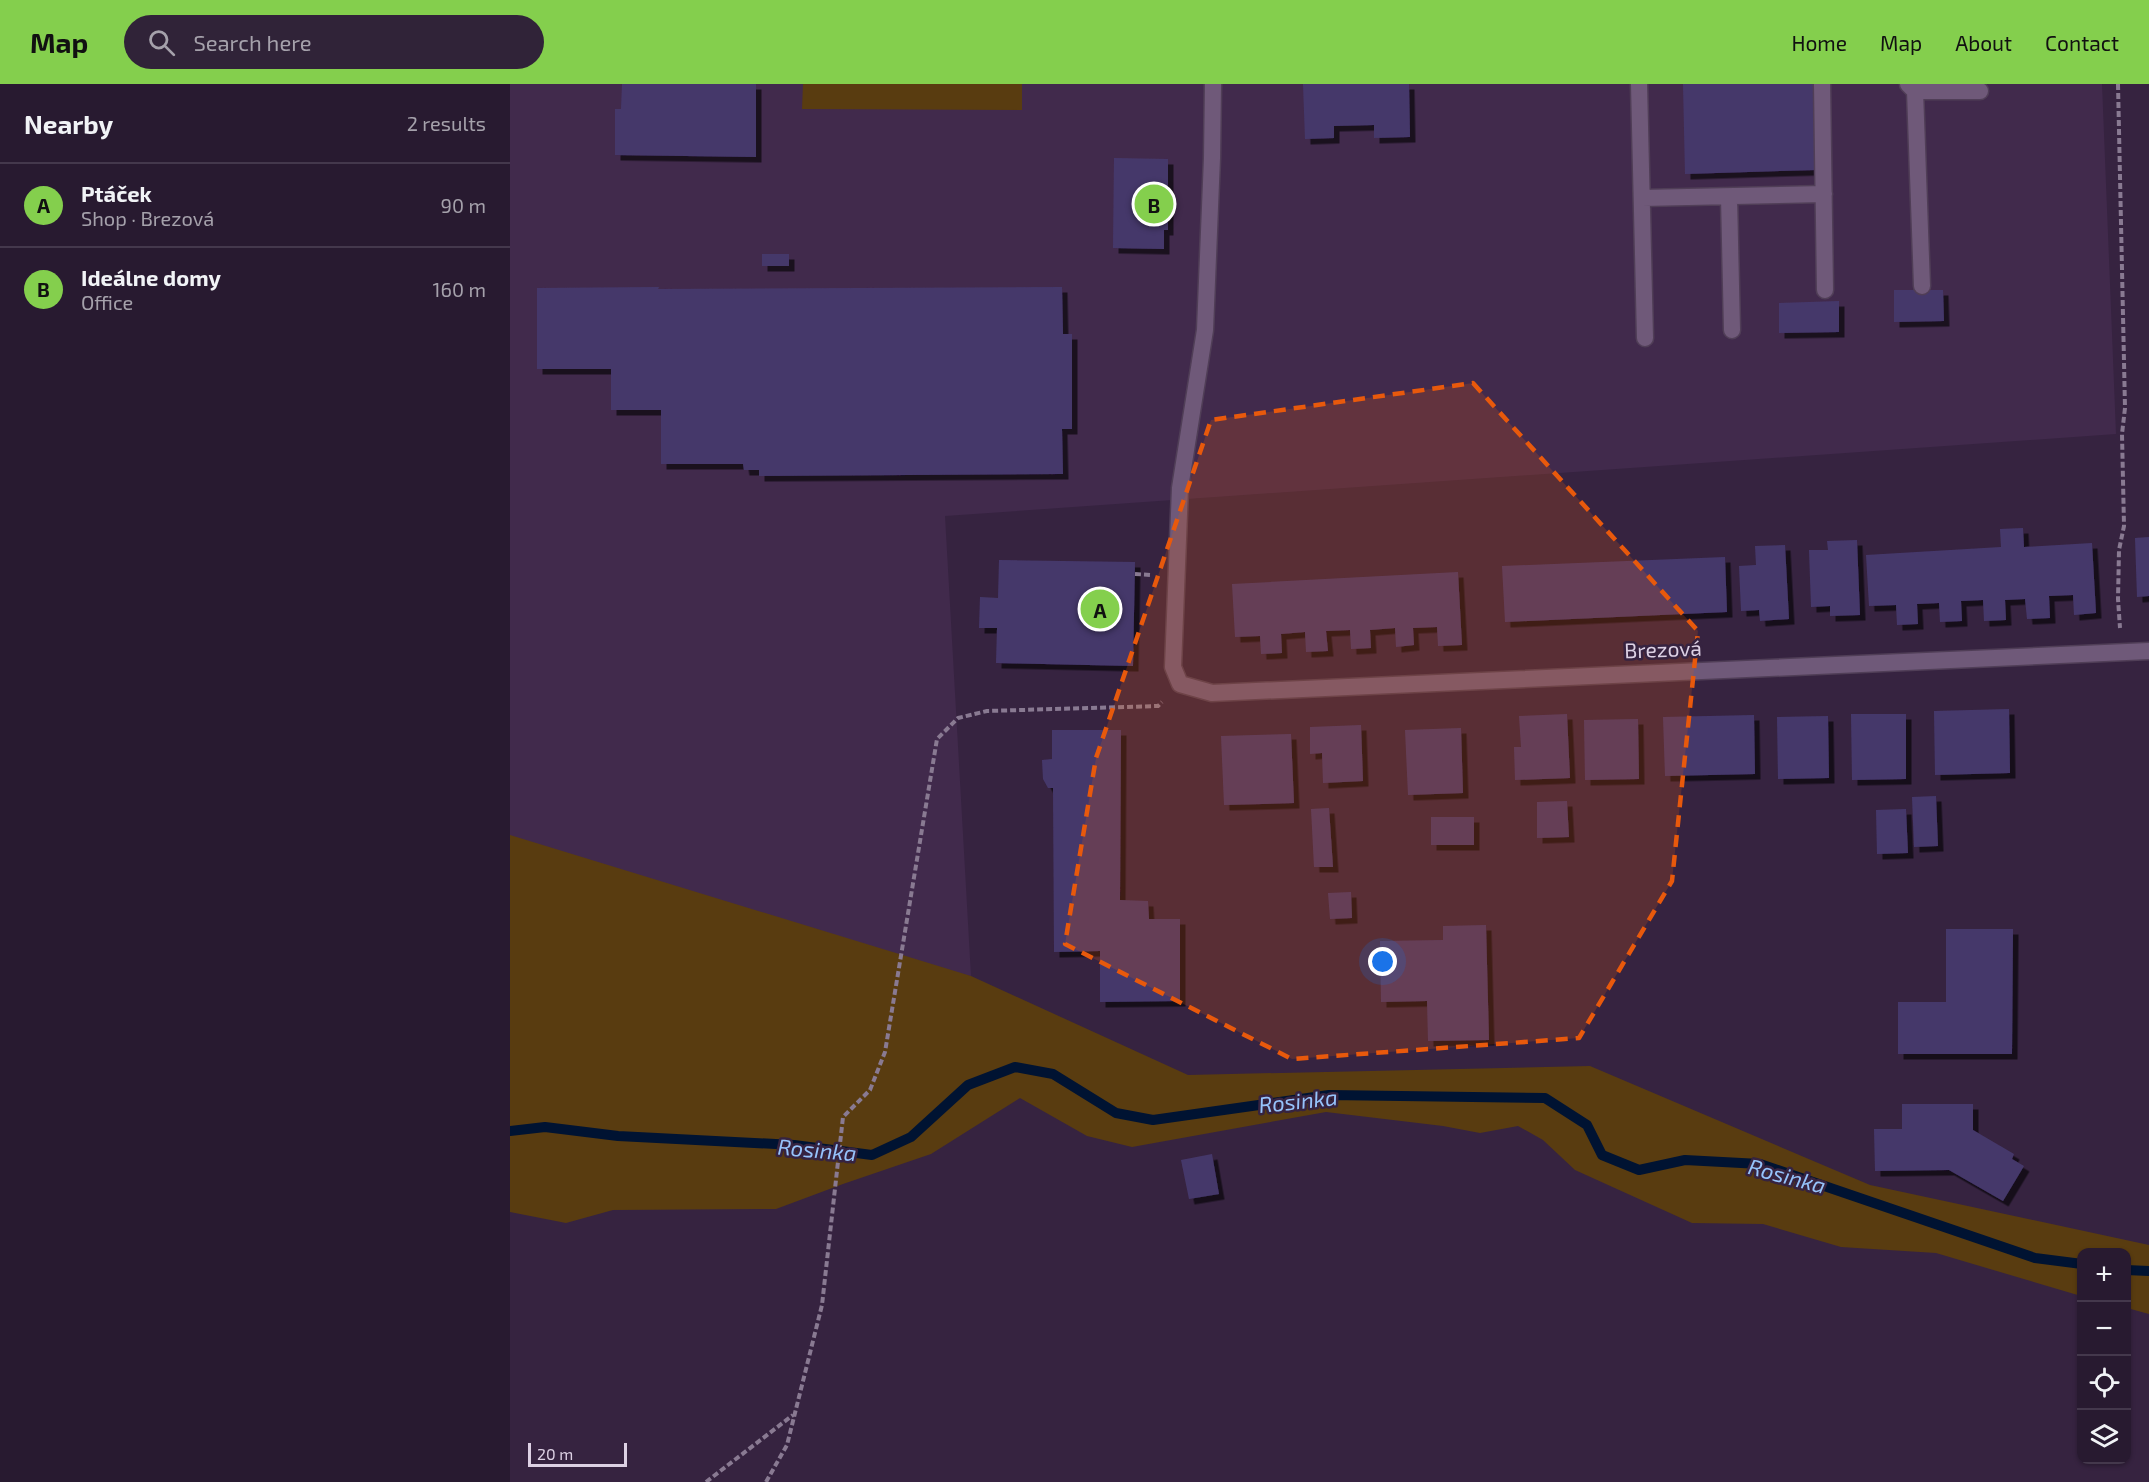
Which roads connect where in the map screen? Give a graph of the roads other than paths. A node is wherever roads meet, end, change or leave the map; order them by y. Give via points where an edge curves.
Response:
1 (1213, 84) edge
2 (1639, 84) edge
3 (1822, 84) edge
4 (1912, 87) edge
5 (1980, 91) dead end
6 (1824, 194) junction
7 (1729, 197) junction
8 (1642, 198) junction
9 (1922, 286) dead end
10 (1825, 290) dead end
11 (1732, 330) dead end
12 (1645, 338) dead end
13 (2149, 651) edge

1 - 13 street, Brezová via 1206,330 1177,526 1173,667 1180,684 1212,693
2 - 8 street
3 - 6 street
4 - 5 street
4 - 9 street
6 - 7 street
6 - 10 street
7 - 8 street
7 - 11 street
8 - 12 street

